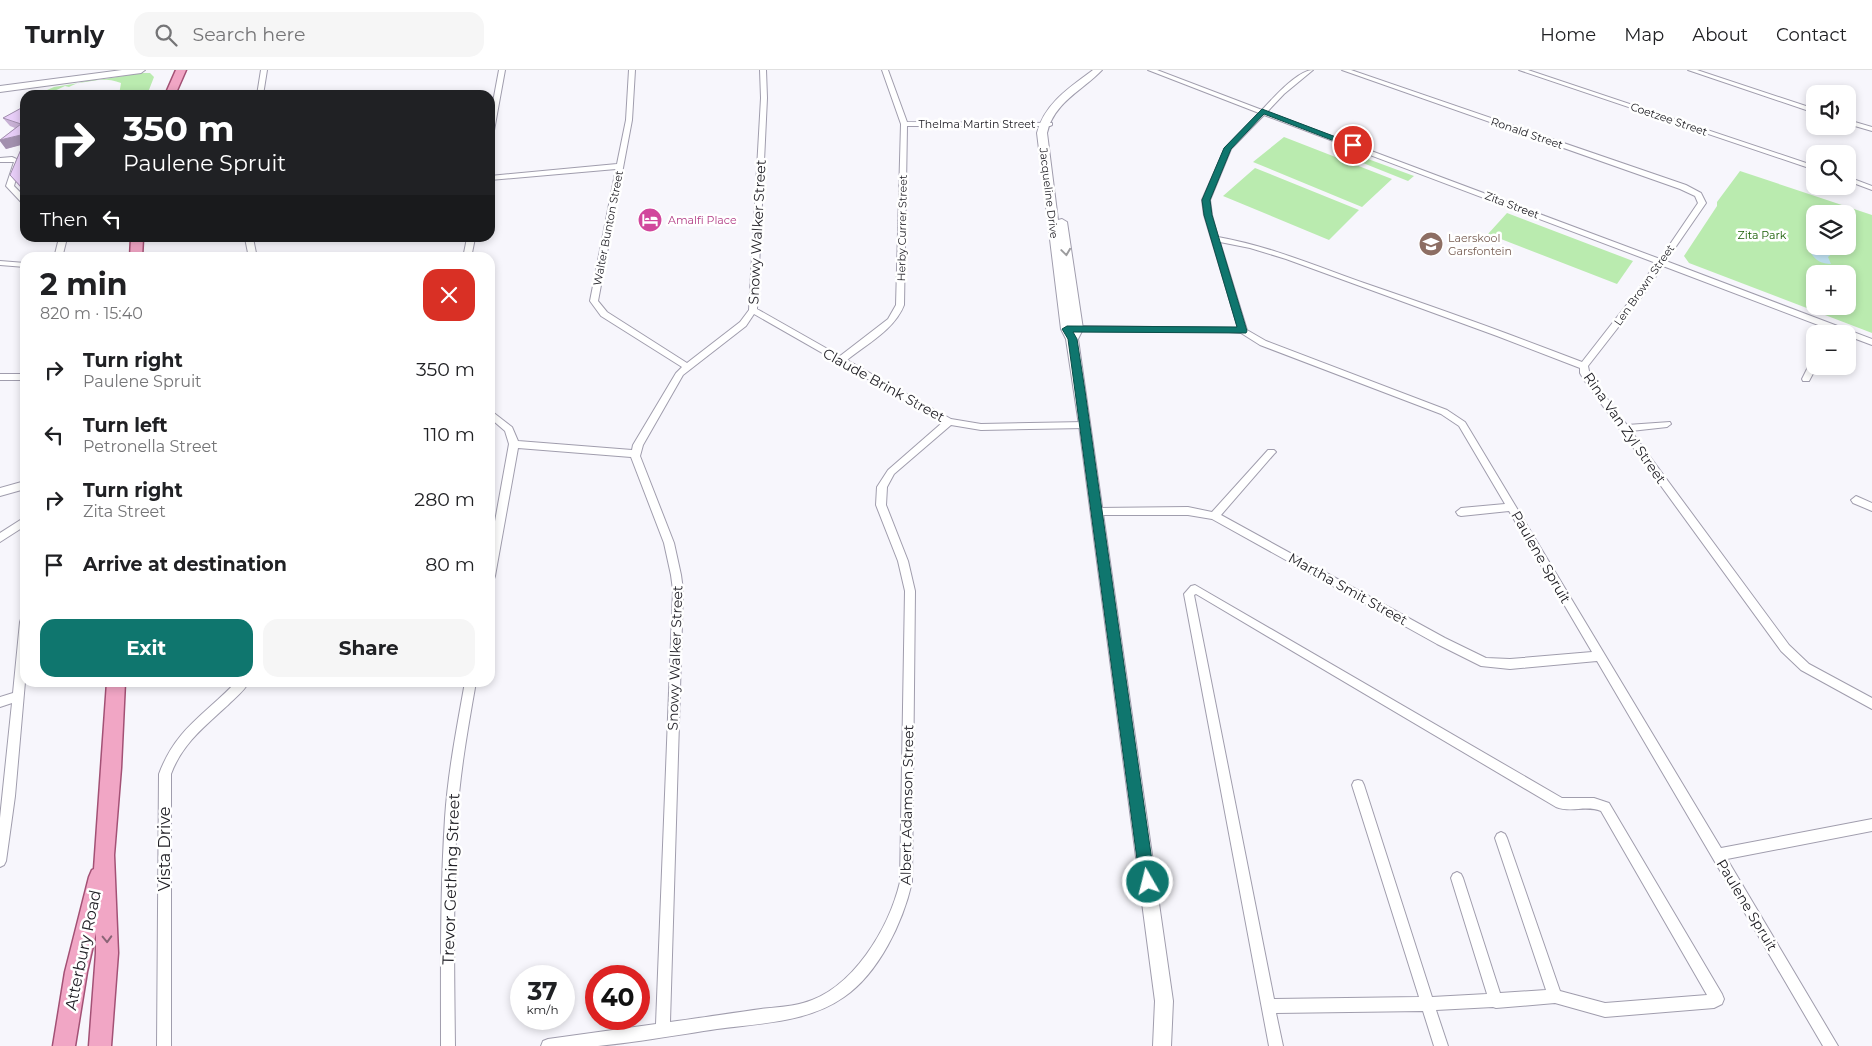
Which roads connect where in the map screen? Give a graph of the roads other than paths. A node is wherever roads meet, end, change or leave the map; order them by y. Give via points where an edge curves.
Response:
1 (112, 70) edge
2 (141, 70) edge
3 (169, 70) edge
4 (181, 70) edge
5 (264, 70) edge
6 (502, 70) edge
7 (632, 70) edge
8 (763, 70) edge
9 (885, 70) edge
10 (1098, 70) edge
11 (1105, 70) edge
12 (1152, 70) edge
13 (1310, 70) edge
14 (1345, 70) edge
15 (1522, 70) edge
16 (1691, 70) edge
17 (0, 84) edge
18 (0, 89) edge
19 (162, 90) edge
20 (172, 90) edge
21 (261, 90) edge
22 (495, 108) edge
23 (1806, 108) edge
24 (1262, 111) junction
25 (904, 124) junction
26 (1047, 124) junction
27 (1856, 124) edge
28 (1872, 129) edge
29 (0, 160) edge
30 (1806, 165) edge
31 (621, 166) junction
32 (495, 178) edge
33 (1856, 182) edge
34 (1872, 188) edge
35 (20, 196) edge
36 (1702, 203) joint
37 (1216, 239) junction
38 (1661, 261) junction
39 (0, 263) edge
40 (20, 264) edge
41 (753, 310) junction
42 (1818, 325) edge
43 (1243, 331) junction
44 (1072, 332) junction
45 (1856, 337) edge
46 (1872, 342) edge
47 (840, 360) junction
48 (1584, 366) junction
49 (687, 367) junction
50 (1808, 375) edge
51 (0, 377) edge
52 (20, 377) edge
53 (1806, 379) dead end
54 (495, 417) edge
55 (949, 422) junction
56 (1667, 424) dead end
57 (1085, 425) junction
58 (1624, 429) junction
59 (514, 444) junction
60 (1271, 452) dead end
61 (635, 454) junction
62 (20, 486) edge
63 (0, 492) edge
64 (1856, 500) dead end
65 (1512, 507) junction
66 (1872, 507) edge
67 (1097, 512) junction
68 (1461, 512) dead end
69 (1214, 516) junction
70 (20, 524) edge
71 (0, 538) edge
72 (495, 548) edge
73 (1599, 656) junction
74 (20, 668) edge
75 (116, 687) edge
76 (239, 687) edge
77 (470, 687) edge
78 (17, 696) junction
79 (0, 702) edge
80 (1872, 704) edge
81 (1358, 785) dead end
82 (4, 797) edge
83 (1872, 825) edge
84 (1500, 838) dead end
85 (104, 855) junction
86 (1717, 855) junction
87 (0, 861) edge
88 (1457, 878) dead end
89 (1555, 996) junction
90 (1496, 1001) junction
91 (1427, 1004) junction
92 (1268, 1006) junction
93 (663, 1031) junction
94 (64, 1046) edge
95 (100, 1046) edge
96 (164, 1046) edge
97 (448, 1046) edge
98 (548, 1046) edge
99 (1162, 1046) edge
100 (1276, 1046) edge
101 (1440, 1046) edge
102 (1832, 1046) edge

1 - 17 street
2 - 18 street
3 - 19 main road
4 - 20 main road
5 - 21 street
6 - 22 street
7 - 31 street, Walter Bunton Street
8 - 41 street, Snowy Walker Street
9 - 25 street, Herby Currer Street
10 - 26 street via 1050,112
11 - 26 street
12 - 24 street, Zita Street
13 - 24 street
14 - 36 street, Ronald Street via 1684,187 1698,195
15 - 30 street, Coetzee Street
16 - 23 street
24 - 37 street via 1228,148 1206,200
24 - 38 street, Zita Street
25 - 26 street, Thelma Martin Street
25 - 47 street, Herby Currer Street via 899,308 891,321
26 - 44 street, Jacqueline Drive via 1042,133
27 - 28 street
29 - 35 street via 18,161 10,186
31 - 32 street
31 - 49 street, Walter Bunton Street via 594,301 604,314
33 - 34 street
36 - 38 street, Len Brown Street
37 - 43 street
37 - 48 street, Rina Van Zyl Street via 1245,244 1296,261
38 - 42 street, Zita Street
38 - 48 street, Len Brown Street
39 - 40 street
41 - 47 street, Claude Brink Street
41 - 49 street, Snowy Walker Street via 742,324
43 - 44 street, Paulene Spruit
43 - 65 street, Paulene Spruit via 1263,343 1454,417 1467,430
44 - 57 street, Jacqueline Drive
45 - 46 street, Zita Street
47 - 55 street, Claude Brink Street
48 - 58 street, Rina Van Zyl Street via 1587,378
49 - 61 street, Snowy Walker Street via 671,387
50 - 53 street
51 - 52 street
54 - 59 street via 509,428
55 - 57 street, Claude Brink Street via 981,427
55 - 93 street, Albert Adamson Street via 891,472 880,494 910,591 907,867 905,890 897,914 858,974 840,992 819,1004 797,1012
56 - 58 street
57 - 67 street, Jacqueline Drive
58 - 80 street, Rina Van Zyl Street via 1788,652 1810,670
59 - 61 street
59 - 72 street
60 - 69 street
61 - 93 street, Snowy Walker Street via 669,544 678,590
62 - 63 street
64 - 66 street
65 - 68 street
65 - 73 street, Paulene Spruit
67 - 69 street, Martha Smit Street via 1188,511
67 - 99 street, Jacqueline Drive via 1164,1001
69 - 73 street, Martha Smit Street via 1485,663 1510,664
70 - 71 street
73 - 86 street, Paulene Spruit
74 - 78 street
75 - 85 main road, Atterbury Road
76 - 96 street, Vista Drive via 185,738 172,755 165,774
77 - 97 street, Trevor Gething Street via 450,816
78 - 79 street
78 - 82 street
81 - 91 street
82 - 87 street
83 - 86 street
84 - 89 street
85 - 94 main road, Atterbury Road via 76,972
85 -> 95 main road, Atterbury Road via 107,953
86 - 102 street, Paulene Spruit
88 - 90 street
89 - 90 street
89 - 92 street via 1606,1010 1717,999 1609,811 1598,802 1568,805 1560,802 1195,589 1189,594
90 - 91 street
91 - 92 street
91 - 101 street
92 - 100 street
93 - 98 street, Albert Adamson Street

